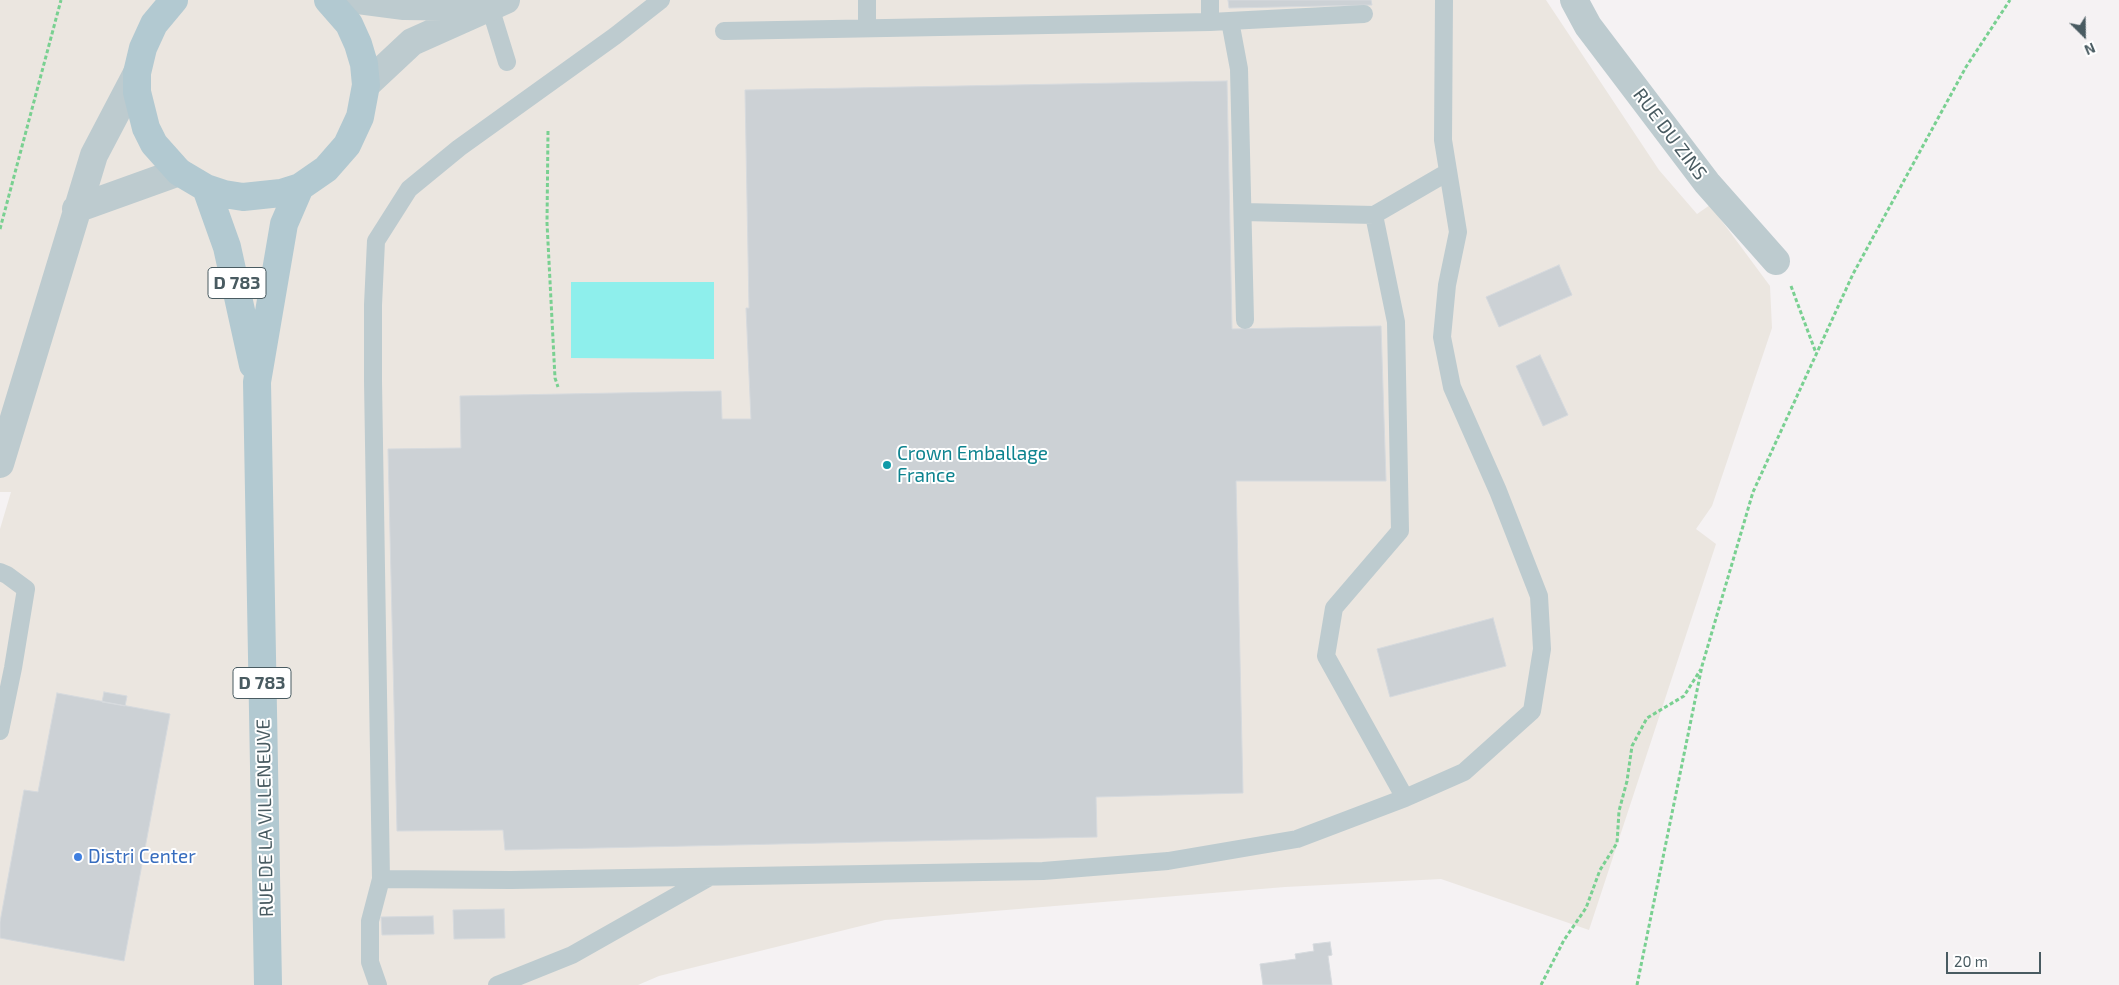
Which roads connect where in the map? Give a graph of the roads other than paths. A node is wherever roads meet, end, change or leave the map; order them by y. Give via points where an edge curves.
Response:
1 (328, 0) edge
2 (358, 0) edge
3 (661, 0) edge
4 (867, 0) edge
5 (1210, 0) edge
6 (1444, 0) edge
7 (1574, 0) edge
8 (172, 1) edge
9 (497, 2) edge
10 (1364, 14) dead end
11 (1230, 21) junction
12 (1210, 22) junction
13 (867, 28) junction
14 (724, 31) dead end
15 (507, 62) dead end
16 (137, 73) junction
17 (366, 85) junction
18 (179, 172) junction
19 (1448, 172) junction
20 (300, 187) junction
21 (206, 188) junction
22 (76, 209) junction
23 (1243, 212) junction
24 (1374, 215) junction
25 (1774, 258) road end
26 (1245, 320) dead end
27 (256, 382) junction
28 (0, 464) edge
29 (0, 572) edge
30 (0, 731) edge
31 (1405, 798) junction
32 (711, 876) junction
33 (380, 879) junction
34 (268, 985) edge
35 (378, 985) edge
36 (497, 985) edge

1 - 17 main road via 349,24 358,44
2 - 9 street via 404,6
3 - 33 lane via 458,148 410,189 376,241 374,492
4 - 13 lane
5 - 12 lane
6 - 19 lane via 1443,140
7 - 25 street, RUE DU ZINS via 1588,26 1707,183
8 - 16 main road via 150,32
9 - 15 lane
9 - 17 street via 412,42
10 - 11 lane
11 - 12 lane
11 - 23 lane via 1239,69
12 - 13 lane
13 - 14 lane
16 - 18 main road via 140,110 146,128 160,152
16 - 22 street via 94,155
17 - 20 main road via 360,116 347,145 326,169
18 - 21 main road
18 - 22 street
19 - 24 lane
19 - 31 lane via 1458,232 1447,285 1442,337 1452,387 1498,491 1538,596 1542,649 1532,711 1464,772
20 - 21 main road via 282,193 243,197
20 - 27 main road, RUE DE LA VILLENEUVE / D 783 via 284,224
21 - 27 main road, RUE DE LA VILLENEUVE / D 783 via 236,279
22 - 28 street
23 - 24 lane
23 - 26 lane
24 - 31 lane via 1396,322 1400,531 1334,608 1326,656
27 - 34 main road, RUE DE LA VILLENEUVE / D 783
29 - 30 lane via 26,589
31 - 32 lane via 1298,839 1168,861 1043,870
32 - 33 lane
32 - 36 lane via 572,955
33 - 35 lane via 370,921 370,962

